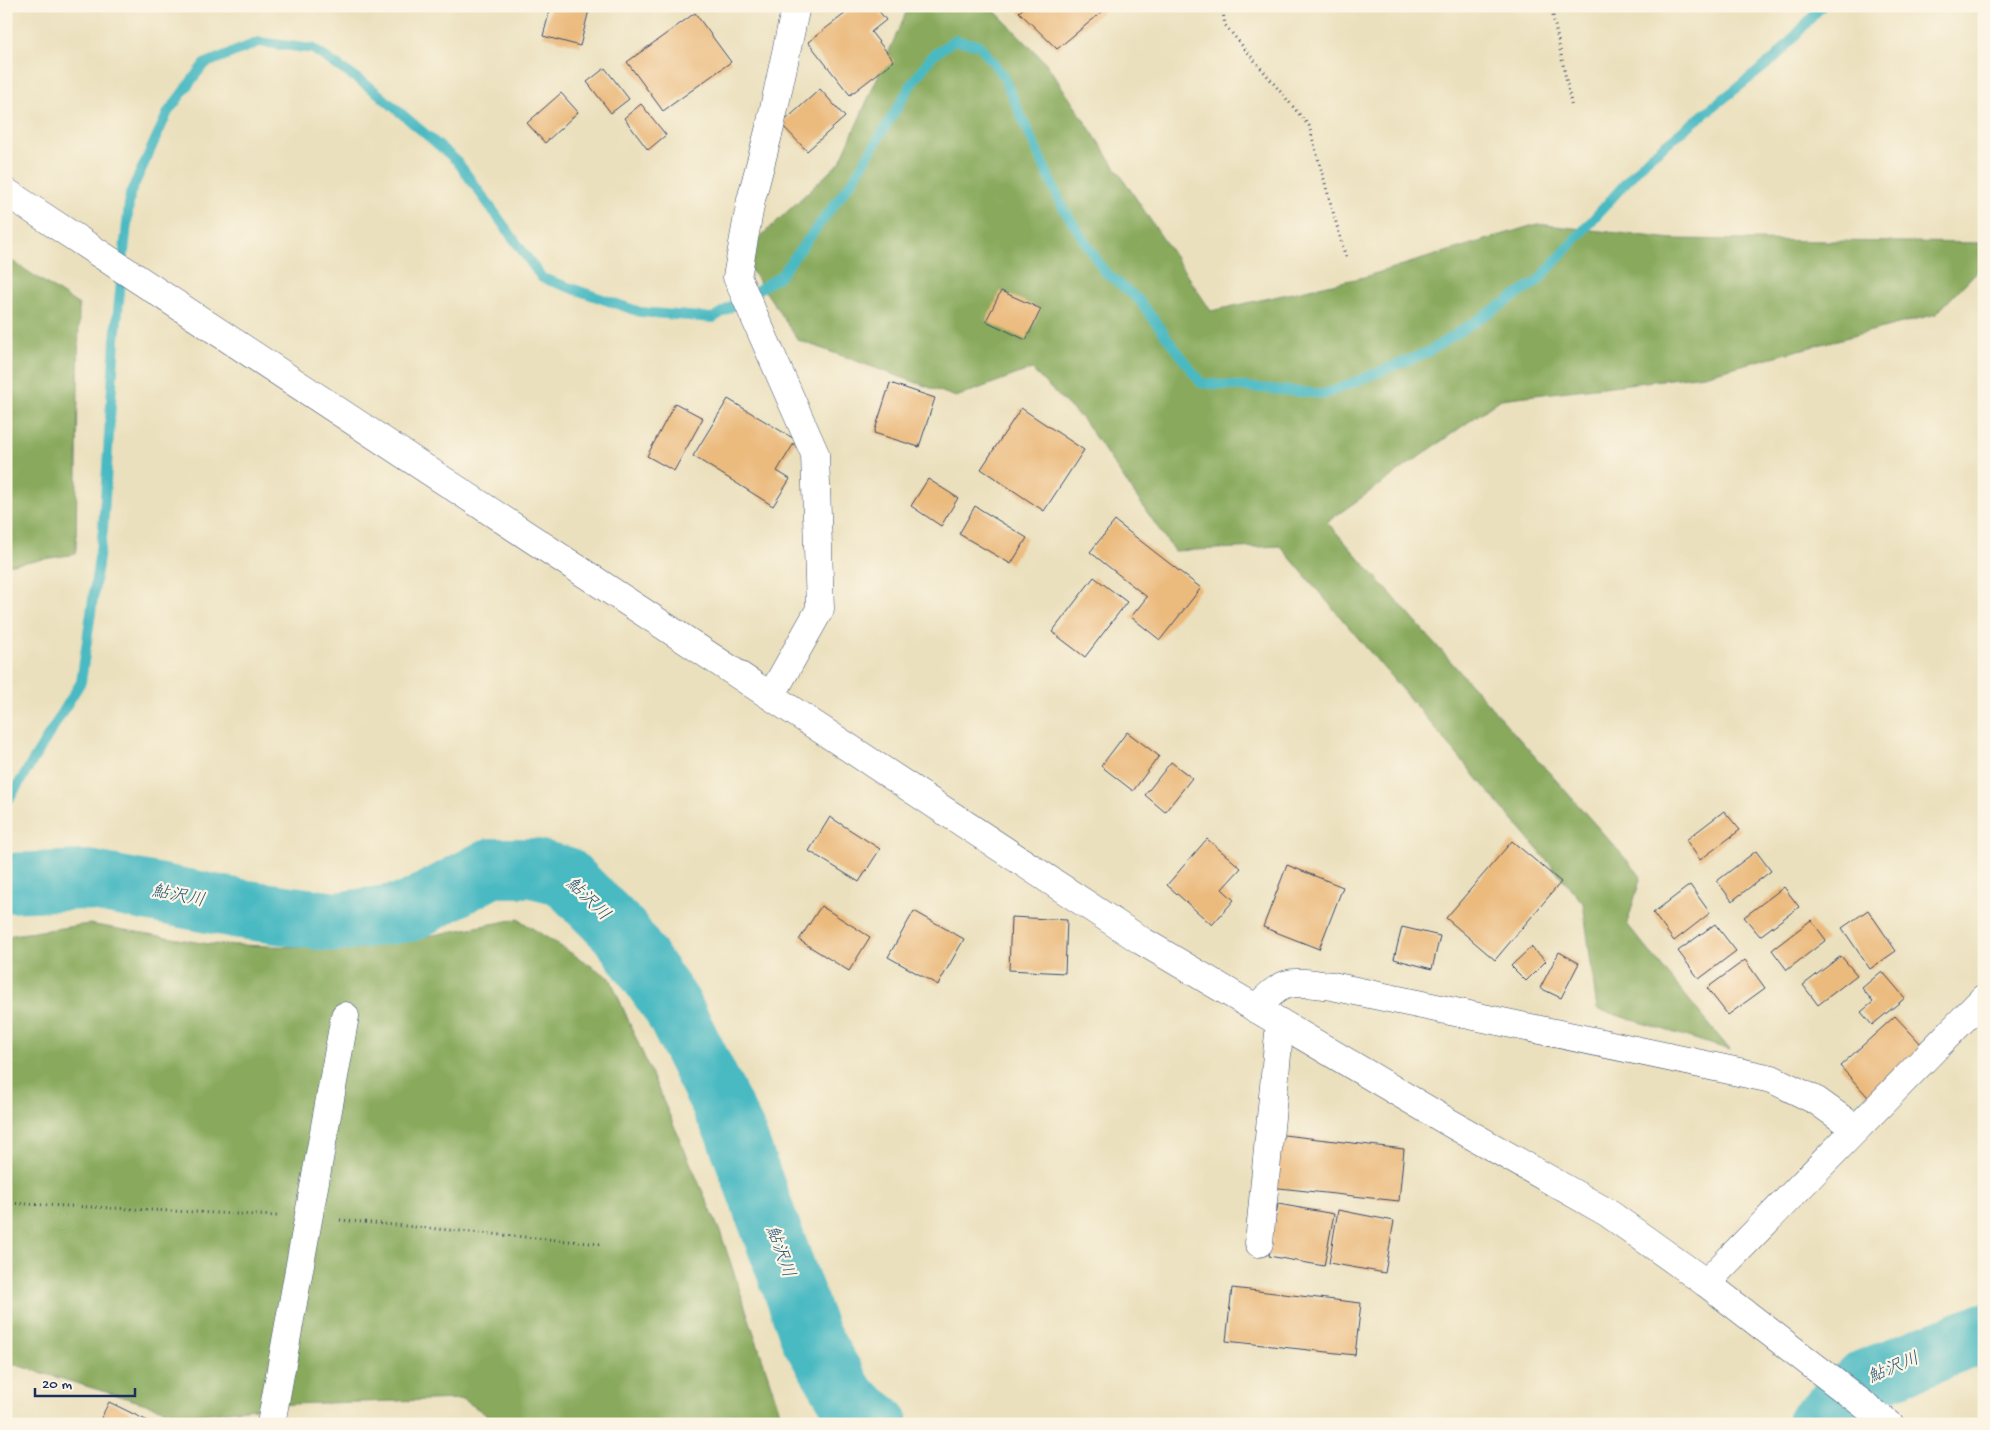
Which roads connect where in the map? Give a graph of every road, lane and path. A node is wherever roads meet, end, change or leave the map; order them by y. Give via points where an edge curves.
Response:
1 (796, 6) edge
2 (1222, 6) edge
3 (1551, 6) edge
4 (1572, 108) dead end
5 (6, 192) edge
6 (1346, 258) dead end
7 (771, 696) junction
8 (1984, 998) edge
9 (1256, 1009) junction
10 (346, 1016) dead end
11 (1280, 1023) junction
12 (1856, 1129) junction
13 (1259, 1243) dead end
14 (1706, 1283) junction
15 (1883, 1419) edge
16 (271, 1424) edge

1 - 7 street via 751,200 737,277 815,454 820,609
2 - 6 path via 1225,25 1309,126
3 - 4 path
5 - 7 street
7 - 9 street via 1142,941
8 - 12 street
9 - 11 street
9 - 12 street via 1270,992 1292,982 1332,986 1772,1079 1817,1101
10 - 16 street
11 - 13 street
11 - 14 street via 1608,1213
12 - 14 street
14 - 15 street

